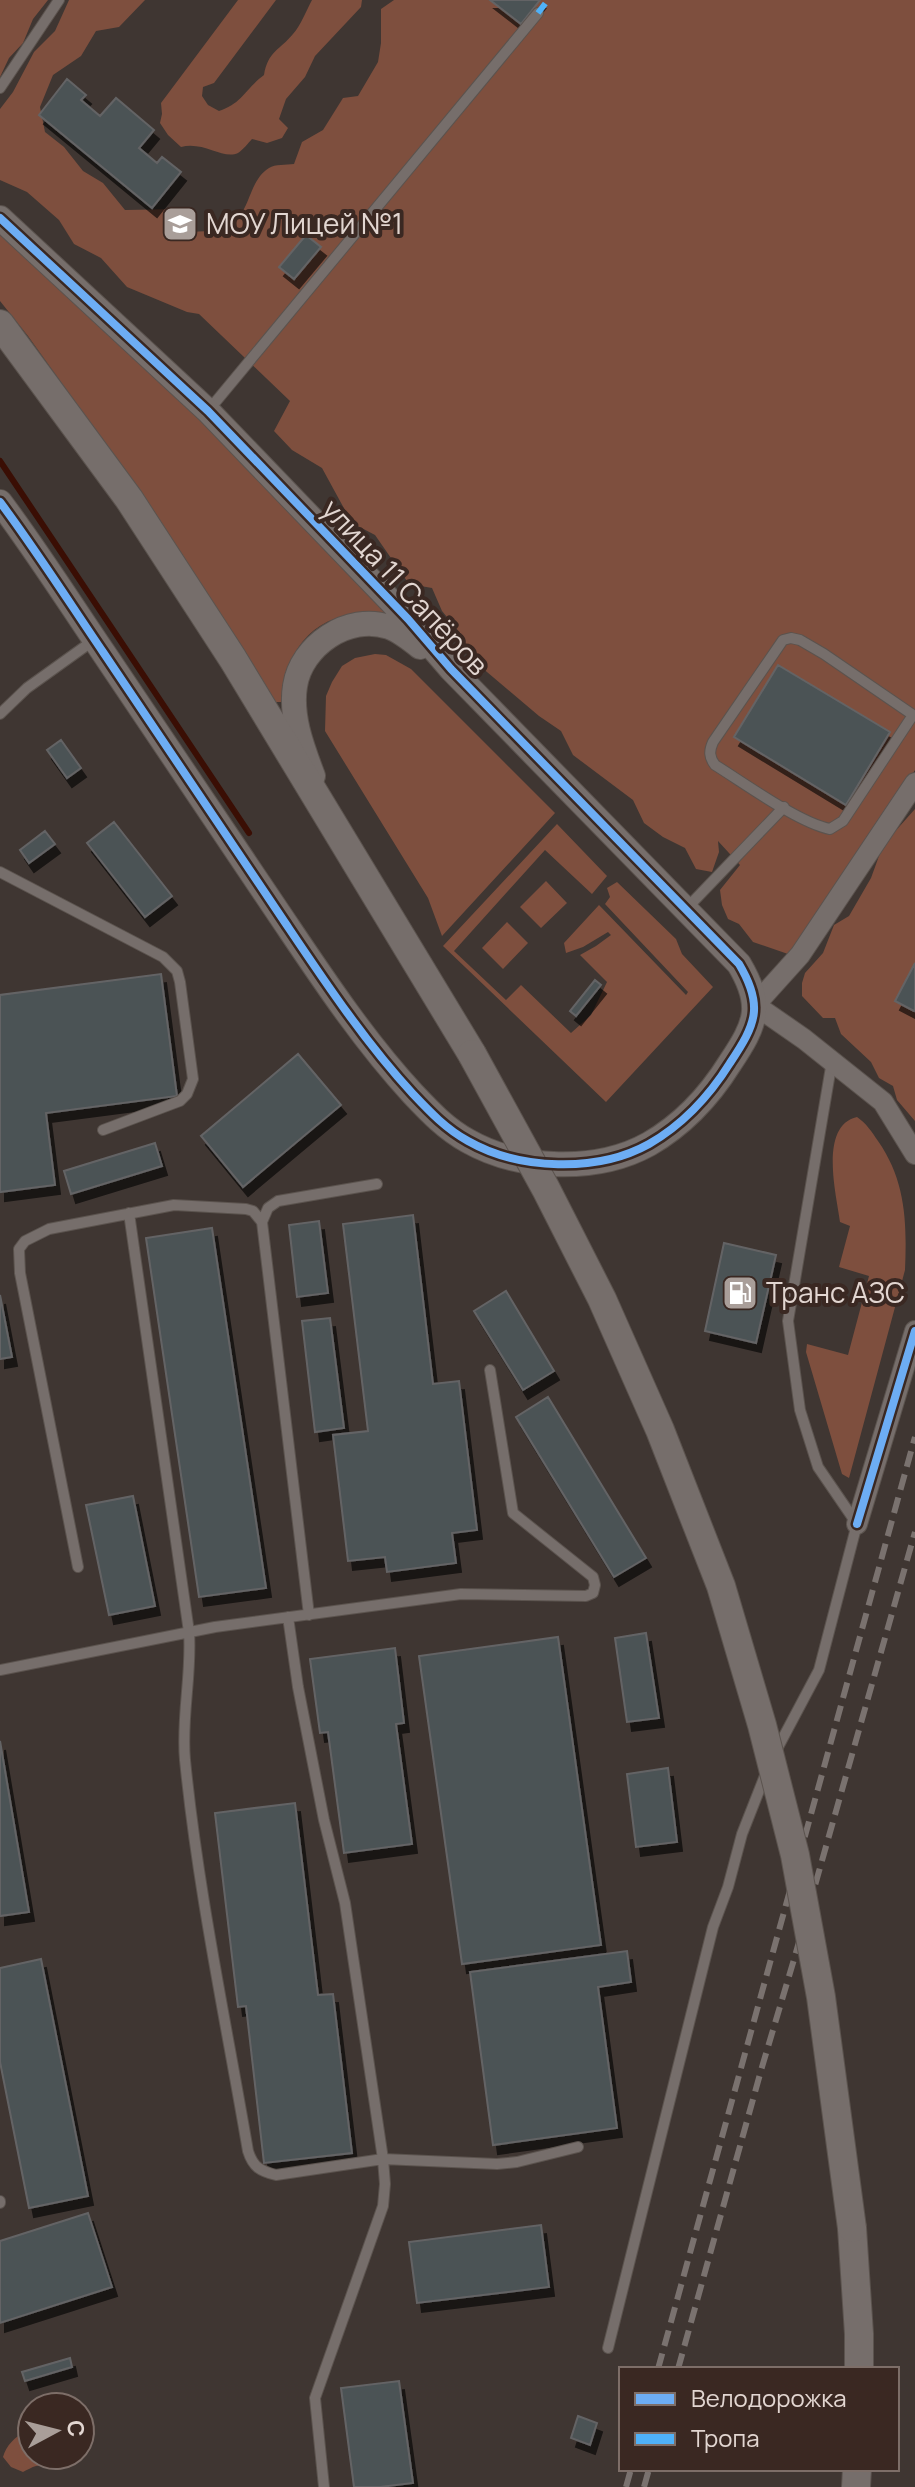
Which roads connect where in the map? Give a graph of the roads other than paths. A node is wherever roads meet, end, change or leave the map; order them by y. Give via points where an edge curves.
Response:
1 (59, 0) edge
2 (538, 13) dead end
3 (0, 88) edge
4 (0, 218) edge
5 (0, 324) edge
6 (208, 411) junction
7 (0, 502) edge
8 (94, 640) junction
9 (451, 669) junction
10 (0, 714) edge
11 (914, 715) edge
12 (915, 783) edge
13 (784, 807) junction
14 (329, 816) junction
15 (0, 872) edge
16 (686, 909) junction
17 (755, 1005) junction
18 (832, 1061) junction
19 (103, 1130) dead end
20 (915, 1154) edge
21 (377, 1184) dead end
22 (129, 1213) junction
23 (262, 1222) junction
24 (915, 1331) edge
25 (490, 1370) dead end
26 (857, 1524) junction
27 (78, 1567) dead end
28 (309, 1615) junction
29 (288, 1617) junction
30 (189, 1632) junction
31 (0, 1670) edge
32 (578, 2147) dead end
33 (383, 2159) junction
34 (608, 2348) dead end
35 (859, 2367) edge
36 (324, 2487) edge

1 - 3 lane
2 - 6 lane
4 - 6 street, улица 11 Сапёров
5 - 14 main road via 129,499
6 - 9 street, улица 11 Сапёров
7 - 8 street
8 - 10 lane
8 - 17 street via 385,1064 437,1120 468,1141 538,1165 611,1158 647,1145 678,1123 723,1075 752,1026
9 - 14 street via 400,632 373,624 346,629 310,651 295,684 294,701 300,740
9 - 16 street, улица 11 Сапёров
11 - 13 lane via 838,827 822,827
11 - 13 lane via 800,640 783,640 710,750 715,765
12 - 17 street via 800,955
13 - 16 lane
14 - 35 main road, bridge via 546,1189 660,1430 721,1586 795,1855 821,1997 852,2228
15 - 19 lane via 163,957 177,971 191,1087 180,1101
16 - 17 street, улица 11 Сапёров via 739,964
17 - 18 street
18 - 20 street via 883,1102
18 - 26 lane via 788,1321 800,1410 818,1467
21 - 23 lane via 278,1201
22 - 23 lane via 187,1205 253,1211
22 - 27 lane via 49,1229 19,1249
22 - 30 lane
23 - 28 lane
24 - 26 street
25 - 28 lane via 513,1513 593,1577 593,1593 461,1594
26 - 34 lane via 819,1670 770,1762 713,1927
28 - 29 lane
29 - 30 lane
29 - 33 lane via 324,1820 345,1903
30 - 31 lane
30 - 33 lane via 185,1757 252,2163 276,2175
32 - 33 lane via 497,2164
33 - 36 lane via 383,2206 315,2398

